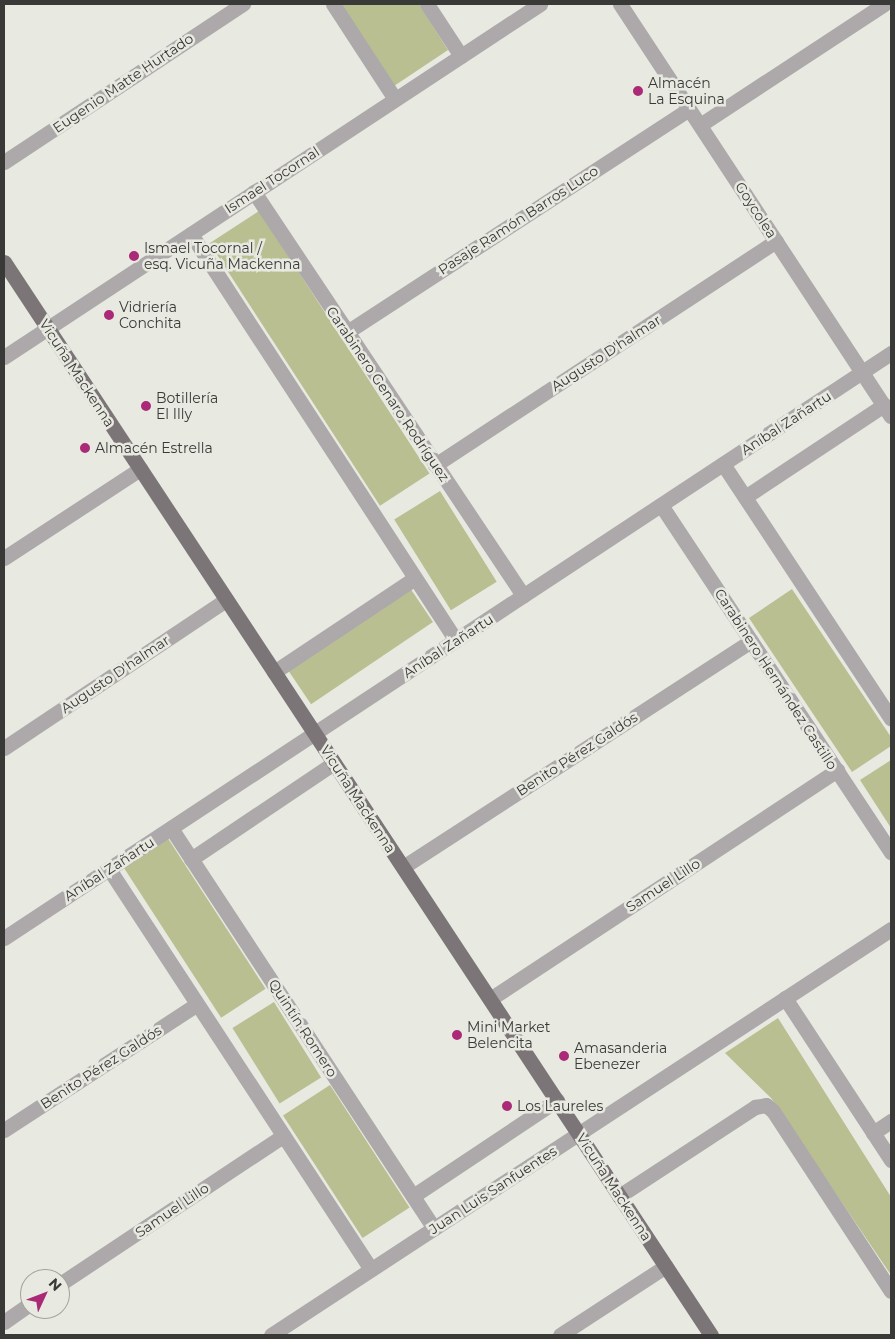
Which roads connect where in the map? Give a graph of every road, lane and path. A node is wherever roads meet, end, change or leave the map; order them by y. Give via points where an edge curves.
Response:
1 (243, 4) edge
2 (333, 4) edge
3 (427, 4) edge
4 (540, 4) edge
5 (620, 4) edge
6 (884, 4) edge
7 (867, 8) edge
8 (461, 56) junction
9 (395, 99) junction
10 (690, 109) junction
11 (700, 125) junction
12 (4, 162) edge
13 (254, 192) junction
14 (191, 234) junction
15 (776, 241) junction
16 (4, 262) edge
17 (48, 328) junction
18 (347, 332) junction
19 (891, 353) edge
20 (4, 357) edge
21 (862, 372) junction
22 (888, 411) edge
23 (435, 464) junction
24 (723, 464) junction
25 (140, 469) junction
26 (745, 497) junction
27 (662, 505) junction
28 (4, 558) edge
29 (415, 578) junction
30 (522, 596) junction
31 (226, 600) junction
32 (456, 640) junction
33 (752, 641) junction
34 (274, 672) junction
35 (891, 719) edge
36 (314, 734) junction
37 (4, 748) edge
38 (334, 763) junction
39 (837, 770) junction
40 (171, 828) junction
41 (891, 853) edge
42 (191, 859) junction
43 (403, 867) junction
44 (109, 869) junction
45 (891, 929) edge
46 (4, 938) edge
47 (785, 998) junction
48 (490, 999) junction
49 (197, 1004) junction
50 (557, 1100) junction
51 (891, 1121) edge
52 (4, 1130) edge
53 (873, 1132) junction
54 (578, 1134) junction
55 (283, 1136) junction
56 (891, 1160) edge
57 (413, 1196) junction
58 (619, 1196) junction
59 (434, 1228) junction
60 (666, 1266) junction
61 (371, 1269) junction
62 (70, 1277) edge
63 (891, 1291) edge
64 (20, 1311) edge
65 (4, 1322) edge
66 (271, 1335) edge
67 (560, 1335) edge
68 (711, 1335) edge

1 - 12 street, Eugenio Matte Hurtado
2 - 9 street
3 - 8 street
4 - 8 street, Ismael Tocornal
5 - 10 street, Goycolea
6 - 7 street
7 - 11 street
8 - 9 street, Ismael Tocornal
9 - 13 street, Ismael Tocornal
10 - 11 street, Goycolea
10 - 18 street, Pasaje Ramón Barros Luco
11 - 15 street, Goycolea
13 - 14 street, Ismael Tocornal
13 - 18 street, Carabinero Genaro Rodríguez
14 - 17 street, Ismael Tocornal
14 - 29 street
15 - 21 street, Goycolea
15 - 23 street, Augusto D'halmar
16 - 17 main road, Vicuña Mackenna
17 - 20 street, Ismael Tocornal
17 - 25 main road, Vicuña Mackenna
18 - 23 street, Carabinero Genaro Rodríguez
19 - 21 street, Aníbal Zañartu
21 - 22 street, Goycolea
21 - 24 street, Aníbal Zañartu
22 - 26 street
23 - 30 street, Carabinero Genaro Rodríguez
24 - 26 street
24 - 27 street, Aníbal Zañartu
25 - 28 street
25 - 31 main road, Vicuña Mackenna
26 - 35 street
27 - 30 street, Aníbal Zañartu
27 - 33 street, Carabinero Hernández Castillo
29 - 32 street
29 - 34 street
30 - 32 street, Aníbal Zañartu
31 - 34 main road, Vicuña Mackenna
31 - 37 street, Augusto D'halmar
32 - 36 street, Aníbal Zañartu
33 - 39 street, Carabinero Hernández Castillo
33 - 43 street, Benito Pérez Galdós
34 - 36 main road, Vicuña Mackenna
36 - 38 main road, Vicuña Mackenna
36 - 40 street, Aníbal Zañartu
38 - 42 street
38 - 43 main road, Vicuña Mackenna
39 - 41 street, Carabinero Hernández Castillo
39 - 48 street, Samuel Lillo
40 - 42 street, Quintín Romero
40 - 44 street, Aníbal Zañartu
42 - 57 street, Quintín Romero
43 - 48 main road, Vicuña Mackenna
44 - 46 street, Aníbal Zañartu
44 - 49 street
45 - 47 street, Juan Luis Sanfuentes
47 - 53 street
47 - 54 street, Juan Luis Sanfuentes
48 - 50 main road, Vicuña Mackenna
49 - 52 street, Benito Pérez Galdós
49 - 55 street
50 - 54 main road, Vicuña Mackenna
50 - 57 street
51 - 53 street
53 - 56 street
54 - 58 main road, Vicuña Mackenna
54 - 59 street, Juan Luis Sanfuentes
55 - 61 street
55 - 62 street, Samuel Lillo
57 - 59 street, Quintín Romero
58 - 60 main road, Vicuña Mackenna
58 - 63 street via 755,1107 766,1105
59 - 61 street, Juan Luis Sanfuentes
60 - 67 street
60 - 68 main road, Vicuña Mackenna
61 - 66 street, Juan Luis Sanfuentes
64 - 65 street

